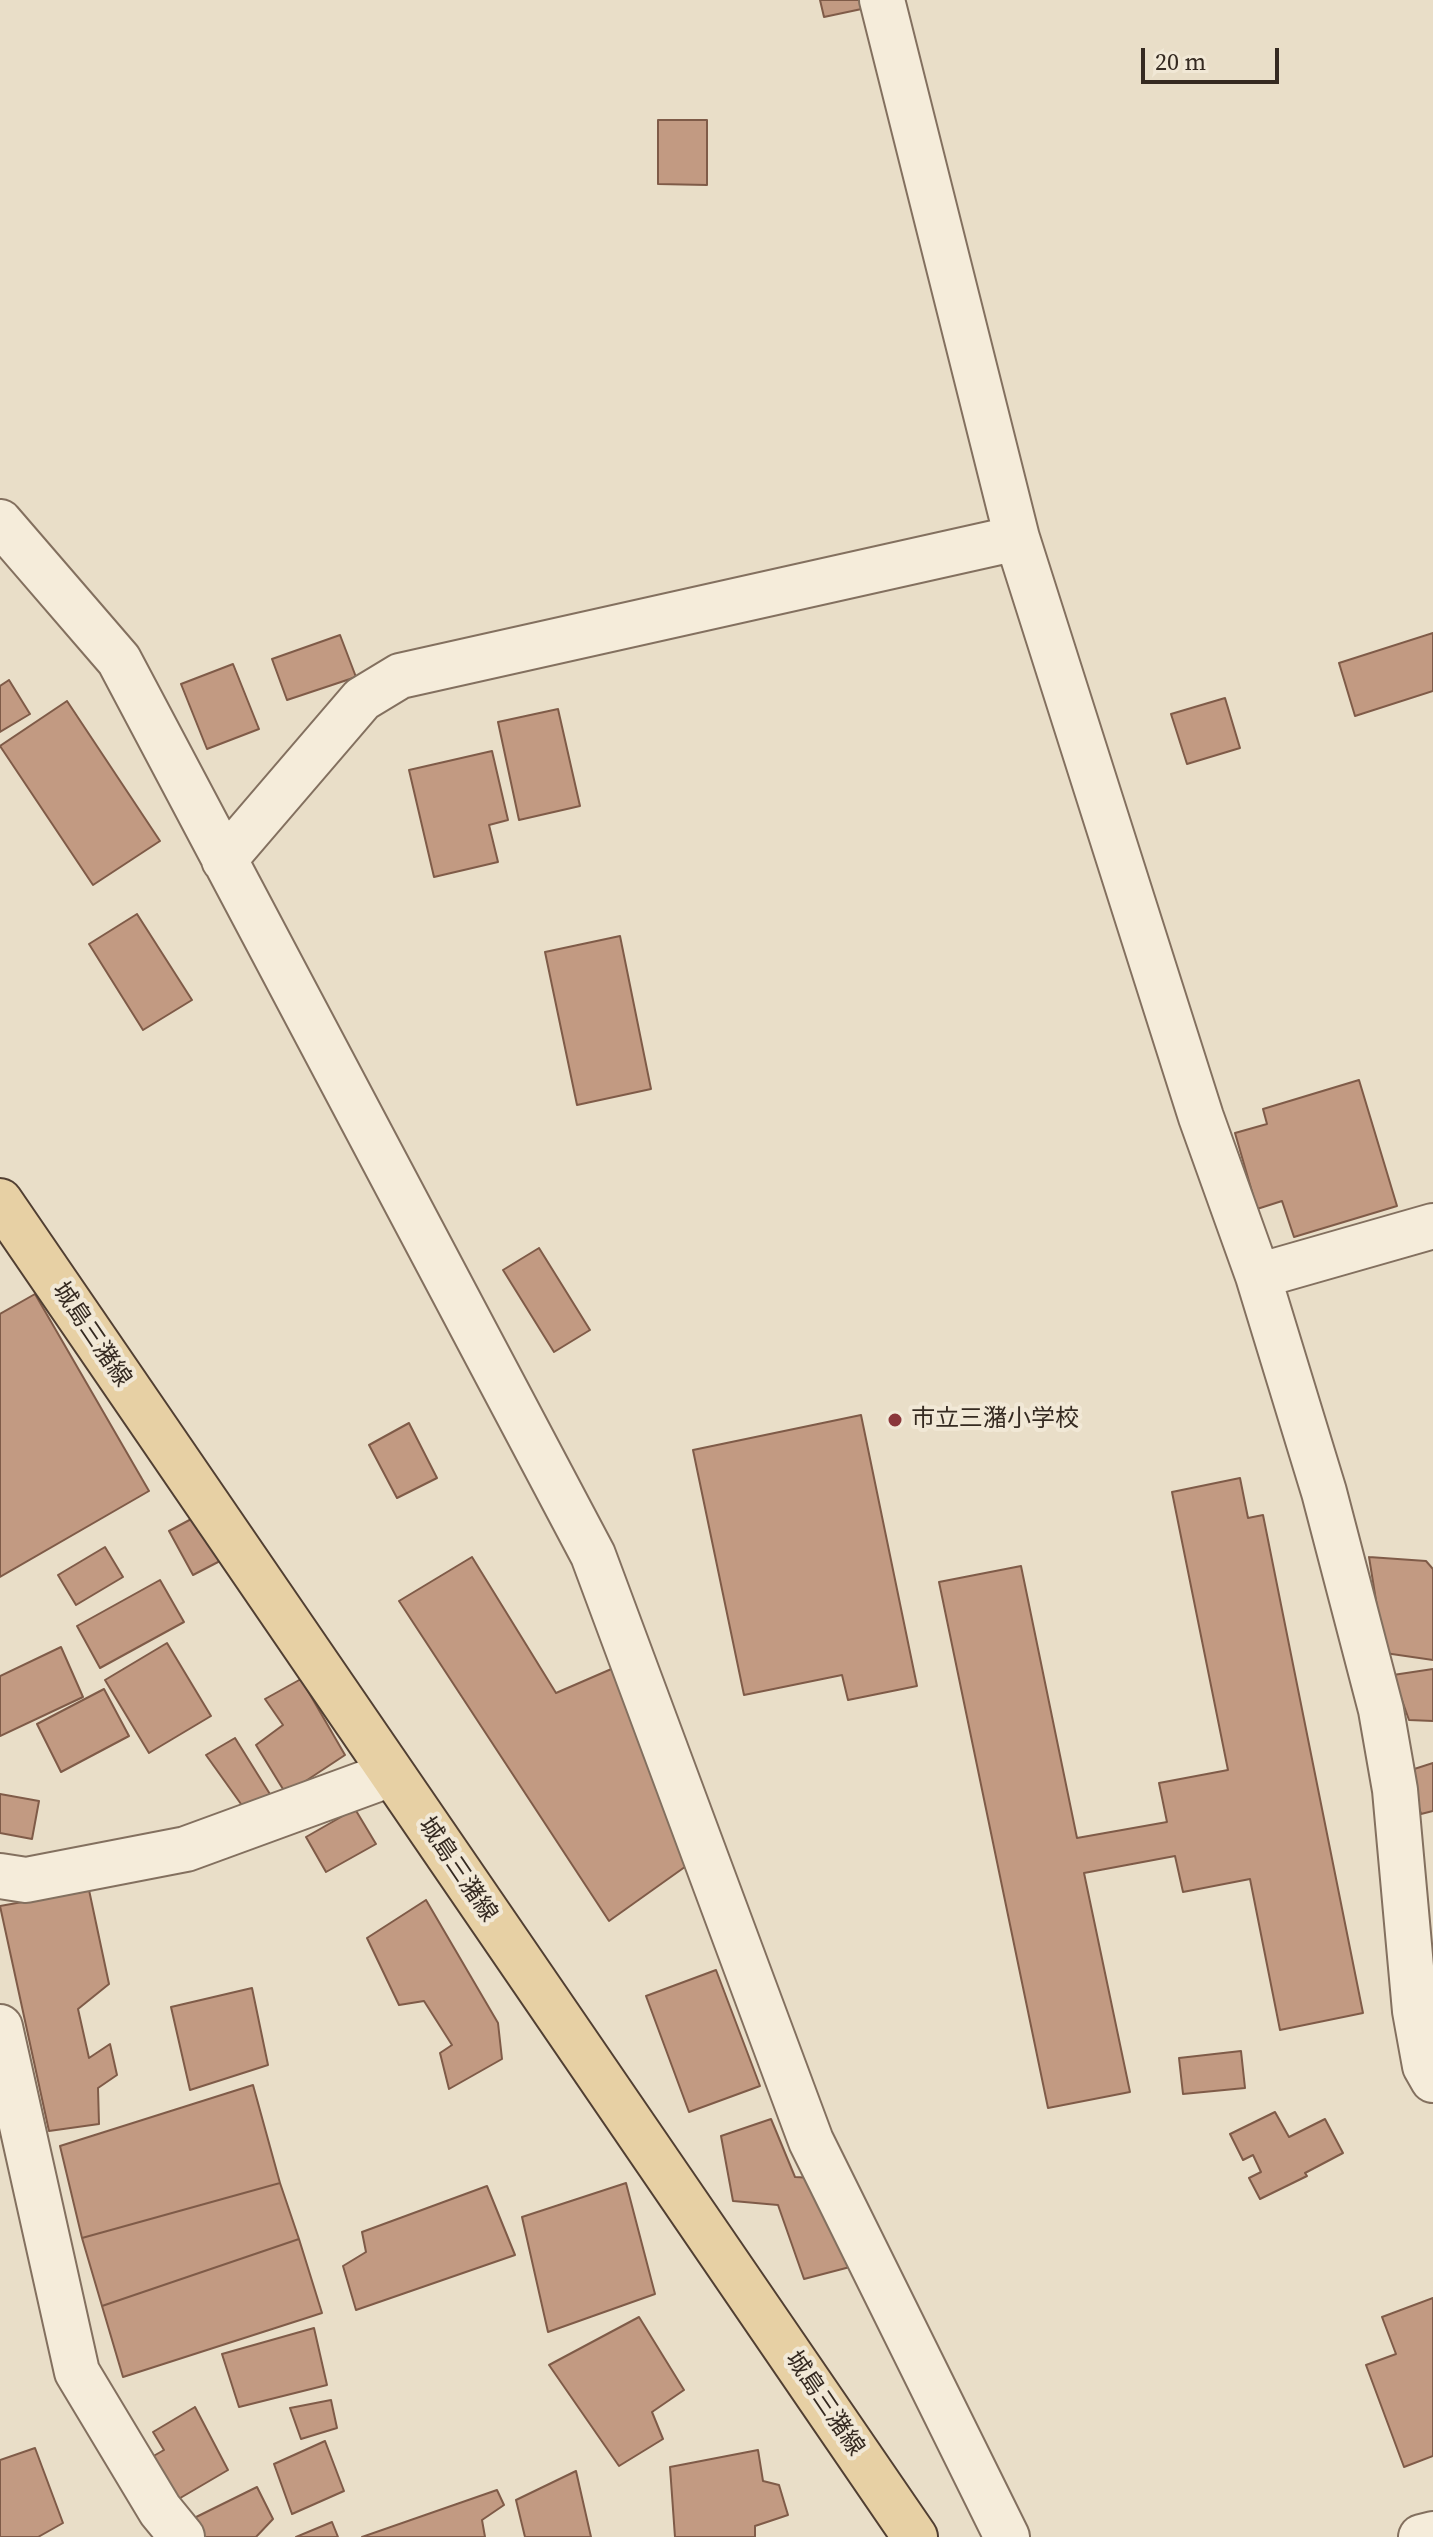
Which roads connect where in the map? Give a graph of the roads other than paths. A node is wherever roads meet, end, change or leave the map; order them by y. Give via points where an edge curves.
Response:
1 (882, 0) edge
2 (0, 522) edge
3 (1017, 538) junction
4 (224, 860) junction
5 (0, 1201) edge
6 (1433, 1226) edge
7 (1258, 1276) junction
8 (391, 1774) junction
9 (0, 1876) edge
10 (0, 2027) edge
11 (1433, 2080) edge
12 (1433, 2534) edge
13 (182, 2537) edge
14 (915, 2537) edge
15 (1007, 2537) edge
16 (1421, 2537) edge

1 - 3 street
2 - 4 street via 119,660
3 - 4 street via 400,676 362,699
3 - 7 street via 1201,1117
4 - 15 street via 593,1555 811,2141
5 - 8 main road, 城島三潴線
6 - 7 street
7 - 11 street via 1324,1492 1381,1710 1395,1790 1415,2011 1425,2066
8 - 9 street via 186,1849 26,1880
8 - 14 main road, 城島三潴線
10 - 13 street via 77,2372 160,2510
12 - 16 street

